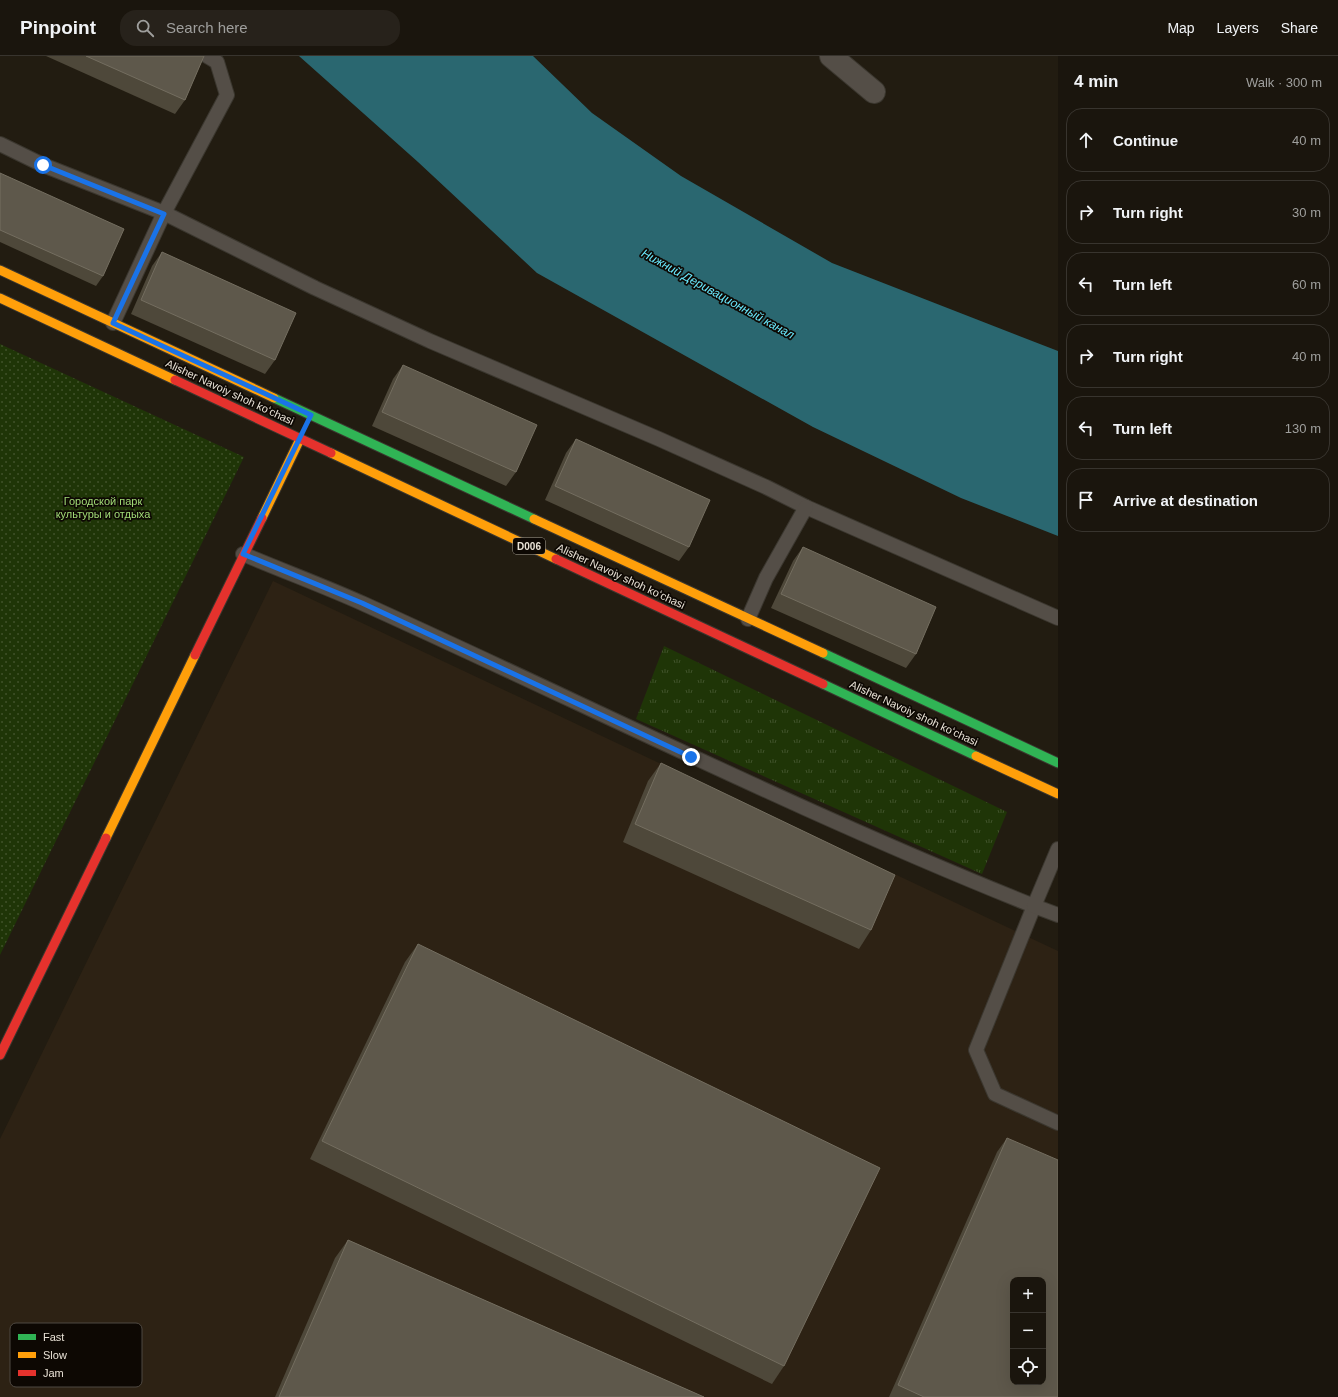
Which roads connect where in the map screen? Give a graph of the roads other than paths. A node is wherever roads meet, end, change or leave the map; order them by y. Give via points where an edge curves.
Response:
1 (207, 56) edge
2 (831, 56) edge
3 (874, 92) dead end
4 (0, 144) edge
5 (164, 214) junction
6 (0, 270) edge
7 (0, 298) edge
8 (113, 323) junction
9 (302, 436) junction
10 (806, 507) junction
11 (243, 554) junction
12 (1058, 618) edge
13 (748, 620) junction
14 (1058, 763) edge
15 (1058, 794) edge
16 (1058, 849) edge
17 (1034, 906) junction
18 (1058, 916) edge
19 (0, 1055) edge
20 (1058, 1123) edge

1 - 5 lane via 216,62 227,95
2 - 3 street
4 - 5 lane via 43,165
5 - 8 lane
5 - 10 lane via 430,341 659,439
6 - 8 main road, Alisher Navoiy shoh koʻchasi / D006
7 - 9 main road, Alisher Navoiy shoh koʻchasi / D006
8 - 13 main road, Alisher Navoiy shoh koʻchasi / D006 via 310,418
9 - 11 main road
9 - 15 main road, Alisher Navoiy shoh koʻchasi / D006
10 - 12 lane
10 - 13 lane via 766,578
11 - 17 lane via 362,603 691,757 976,883
11 - 19 main road
13 - 14 main road, Alisher Navoiy shoh koʻchasi / D006
16 - 17 lane
17 - 18 lane
17 - 20 lane via 976,1050 995,1094

